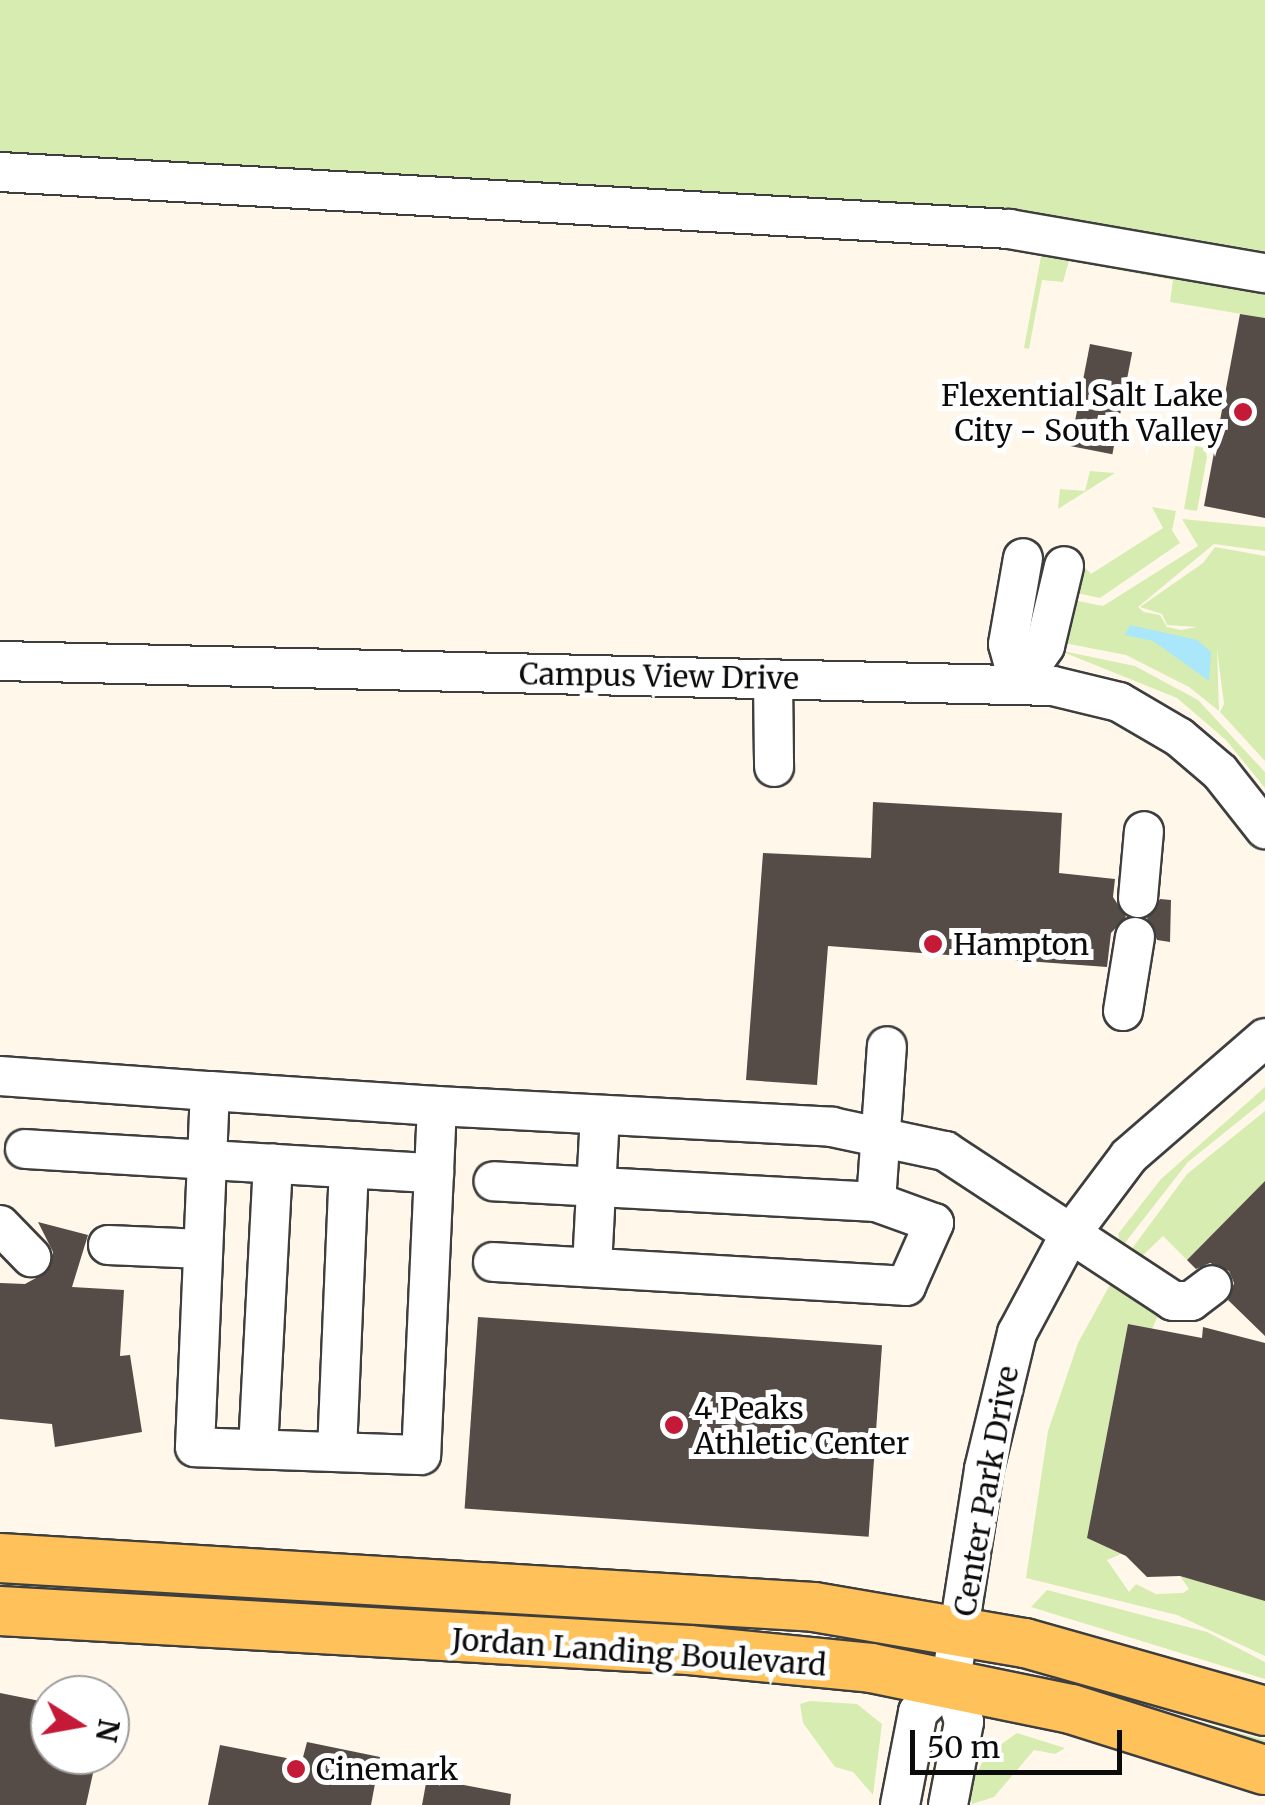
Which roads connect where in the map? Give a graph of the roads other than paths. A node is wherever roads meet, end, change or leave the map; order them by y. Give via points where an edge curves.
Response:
1 (0, 172) edge
2 (1265, 273) edge
3 (1022, 558) dead end
4 (1064, 566) dead end
5 (0, 662) edge
6 (772, 679) junction
7 (1019, 684) junction
8 (774, 767) dead end
9 (1265, 829) edge
10 (1144, 831) dead end
11 (1138, 898) dead end
12 (1135, 936) dead end
13 (1123, 1011) dead end
14 (1265, 1038) edge
15 (887, 1046) dead end
16 (0, 1076) edge
17 (210, 1091) junction
18 (437, 1106) junction
19 (600, 1115) junction
20 (883, 1138) junction
21 (25, 1149) dead end
22 (207, 1160) junction
23 (273, 1164) junction
24 (349, 1168) junction
25 (434, 1173) junction
26 (494, 1181) dead end
27 (596, 1186) junction
28 (876, 1202) junction
29 (0, 1225) edge
30 (1069, 1236) junction
31 (108, 1245) dead end
32 (203, 1248) junction
33 (31, 1257) dead end
34 (492, 1262) dead end
35 (592, 1267) junction
36 (1212, 1285) dead end
37 (258, 1449) junction
38 (336, 1452) junction
39 (0, 1558) edge
40 (0, 1611) edge
41 (961, 1630) junction
42 (951, 1680) junction
43 (1265, 1711) edge
44 (1265, 1770) edge
45 (900, 1805) edge
46 (948, 1805) edge

1 - 2 street via 1010,229
3 - 7 street via 1008,644
4 - 7 street via 1044,646
5 - 6 street, Campus View Drive
6 - 7 street, Campus View Drive
6 - 8 street
7 - 9 street, Campus View Drive via 1097,694 1157,722 1220,772
10 - 11 street
12 - 13 street
14 - 30 street, Center Park Drive via 1130,1156
15 - 20 street
16 - 17 street
17 - 18 street
17 - 22 street
18 - 19 street
18 - 25 street
19 - 20 street via 832,1127
19 - 27 street
20 - 28 street
20 - 30 street via 946,1151
21 - 22 street
22 - 23 street
22 - 32 street
23 - 24 street
23 - 37 street
24 - 25 street
24 - 38 street
25 - 38 street via 421,1455
26 - 27 street
27 - 28 street
27 - 35 street
28 - 35 street via 934,1222 906,1286
29 - 33 street
30 - 36 street via 1174,1301 1192,1301
30 - 41 street, Center Park Drive via 1032,1300 1006,1369
31 - 32 street
32 - 37 street via 195,1447
34 - 35 street
37 - 38 street
39 - 41 main road, Jordan Landing Boulevard via 814,1607
40 - 42 main road, Jordan Landing Boulevard via 689,1650
41 - 42 street, Center Park Drive
41 - 43 main road, Jordan Landing Boulevard via 1140,1672
42 - 44 main road, Jordan Landing Boulevard via 1125,1723
42 - 45 street via 918,1712
42 - 46 street, Center Park Drive via 964,1722

